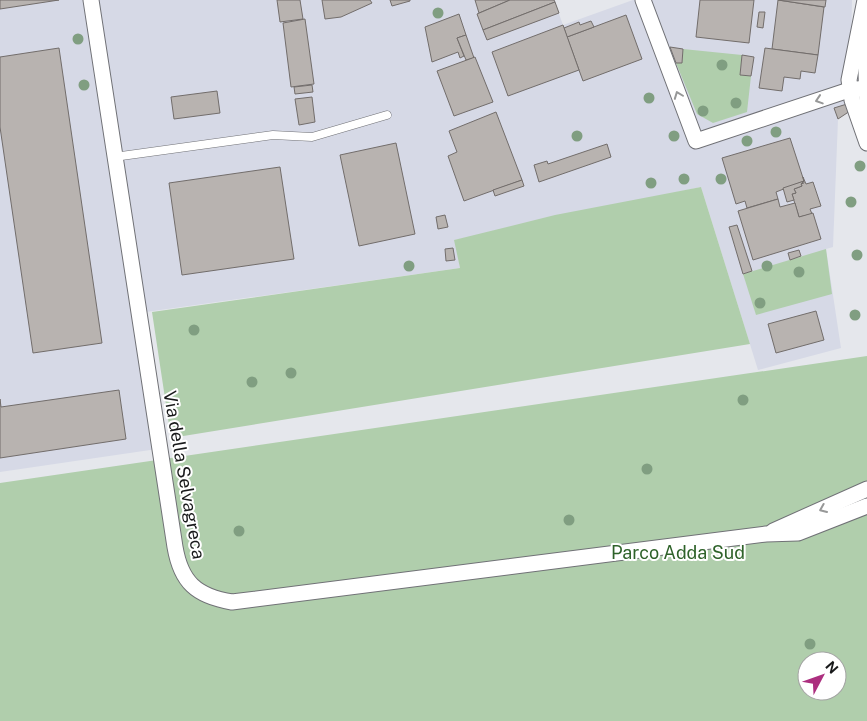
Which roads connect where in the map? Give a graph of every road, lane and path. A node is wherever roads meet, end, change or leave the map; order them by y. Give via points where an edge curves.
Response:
1 (91, 0) edge
2 (643, 0) edge
3 (865, 4) edge
4 (866, 88) junction
5 (849, 90) junction
6 (387, 114) dead end
7 (867, 114) edge
8 (867, 143) edge
9 (114, 157) junction
10 (867, 489) edge
11 (867, 506) edge
12 (766, 534) junction

1 - 9 street, Via della Selvagreca
5 -> 2 street via 696,140
3 - 4 street
3 - 5 street via 852,58
4 - 5 street
4 - 7 street
5 - 8 street
6 - 9 lane via 312,137 274,135
9 - 12 street, Via della Selvagreca via 178,565 184,578 205,596 232,602
10 -> 12 street, Via della Selvagreca
11 - 12 street, Via della Selvagreca via 798,533

